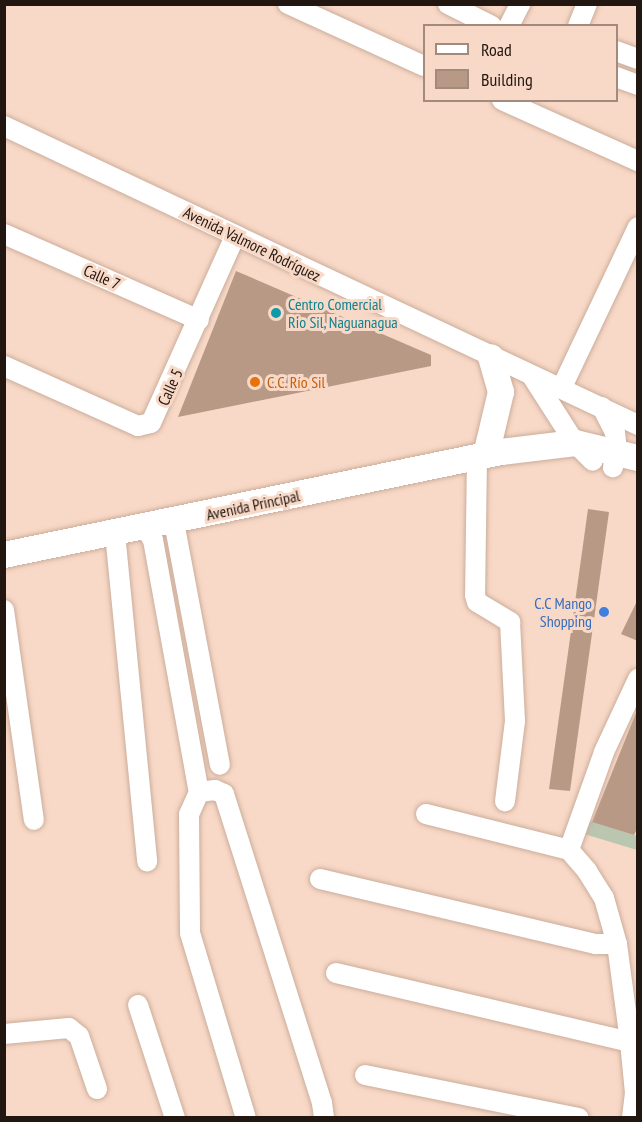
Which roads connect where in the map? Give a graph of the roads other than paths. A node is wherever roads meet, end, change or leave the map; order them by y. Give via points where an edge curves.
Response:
1 (288, 4) edge
2 (448, 4) edge
3 (520, 4) edge
4 (587, 4) edge
5 (488, 24) edge
6 (510, 24) edge
7 (579, 24) edge
8 (618, 52) edge
9 (638, 59) edge
10 (423, 66) edge
11 (618, 77) edge
12 (638, 85) edge
13 (506, 102) edge
14 (4, 126) edge
15 (638, 161) edge
16 (638, 227) edge
17 (4, 234) edge
18 (235, 236) junction
19 (199, 320) junction
20 (491, 357) junction
21 (4, 366) edge
22 (532, 376) junction
23 (562, 387) junction
24 (602, 407) junction
25 (638, 425) edge
26 (488, 454) junction
27 (607, 456) edge
28 (638, 474) edge
29 (174, 522) junction
30 (145, 528) junction
31 (115, 534) junction
32 (4, 555) edge
33 (4, 610) edge
34 (638, 679) edge
35 (220, 765) dead end
36 (199, 792) junction
37 (505, 801) dead end
38 (426, 814) dead end
39 (34, 820) dead end
40 (569, 850) junction
41 (147, 861) dead end
42 (320, 879) dead end
43 (617, 945) junction
44 (336, 973) dead end
45 (138, 1005) dead end
46 (4, 1034) edge
47 (630, 1042) junction
48 (364, 1075) dead end
49 (97, 1089) dead end
50 (175, 1118) edge
51 (246, 1118) edge
52 (324, 1118) edge
53 (579, 1118) edge
54 (632, 1118) edge

1 - 10 street
2 - 5 street
3 - 6 street
4 - 7 street
8 - 9 street
11 - 12 street
13 - 15 street
14 - 18 street, Avenida Valmore Rodríguez
16 - 23 street
17 - 19 street, Calle 7
18 - 19 street, Calle 5
18 - 20 street, Avenida Valmore Rodríguez
19 - 21 street, Calle 5 via 159,412 145,425 138,426
20 - 22 street, Avenida Valmore Rodríguez
20 - 26 main road via 501,392
22 - 23 street, Avenida Valmore Rodríguez
22 - 27 street
23 - 24 street, Avenida Valmore Rodríguez
24 - 25 street, Avenida Valmore Rodríguez
24 - 27 street via 615,432
26 - 27 main road, Avenida Principal
26 - 29 main road, Avenida Principal
26 - 37 street via 475,595 477,602 510,622 515,722
27 - 28 main road, Avenida Principal
29 - 30 main road, Avenida Principal
29 - 35 street
30 - 31 main road, Avenida Principal
30 - 36 street via 153,540
31 - 32 main road, Avenida Principal
31 - 41 street
33 - 39 street
34 - 40 street via 604,752
36 - 51 street via 189,813 190,933
36 - 52 street via 215,790 224,794
38 - 40 street
40 - 43 street via 604,898
42 - 43 street via 595,944
43 - 47 street
44 - 47 street
45 - 50 street
46 - 49 street via 69,1028 79,1036
47 - 54 street via 635,1093
48 - 53 street

